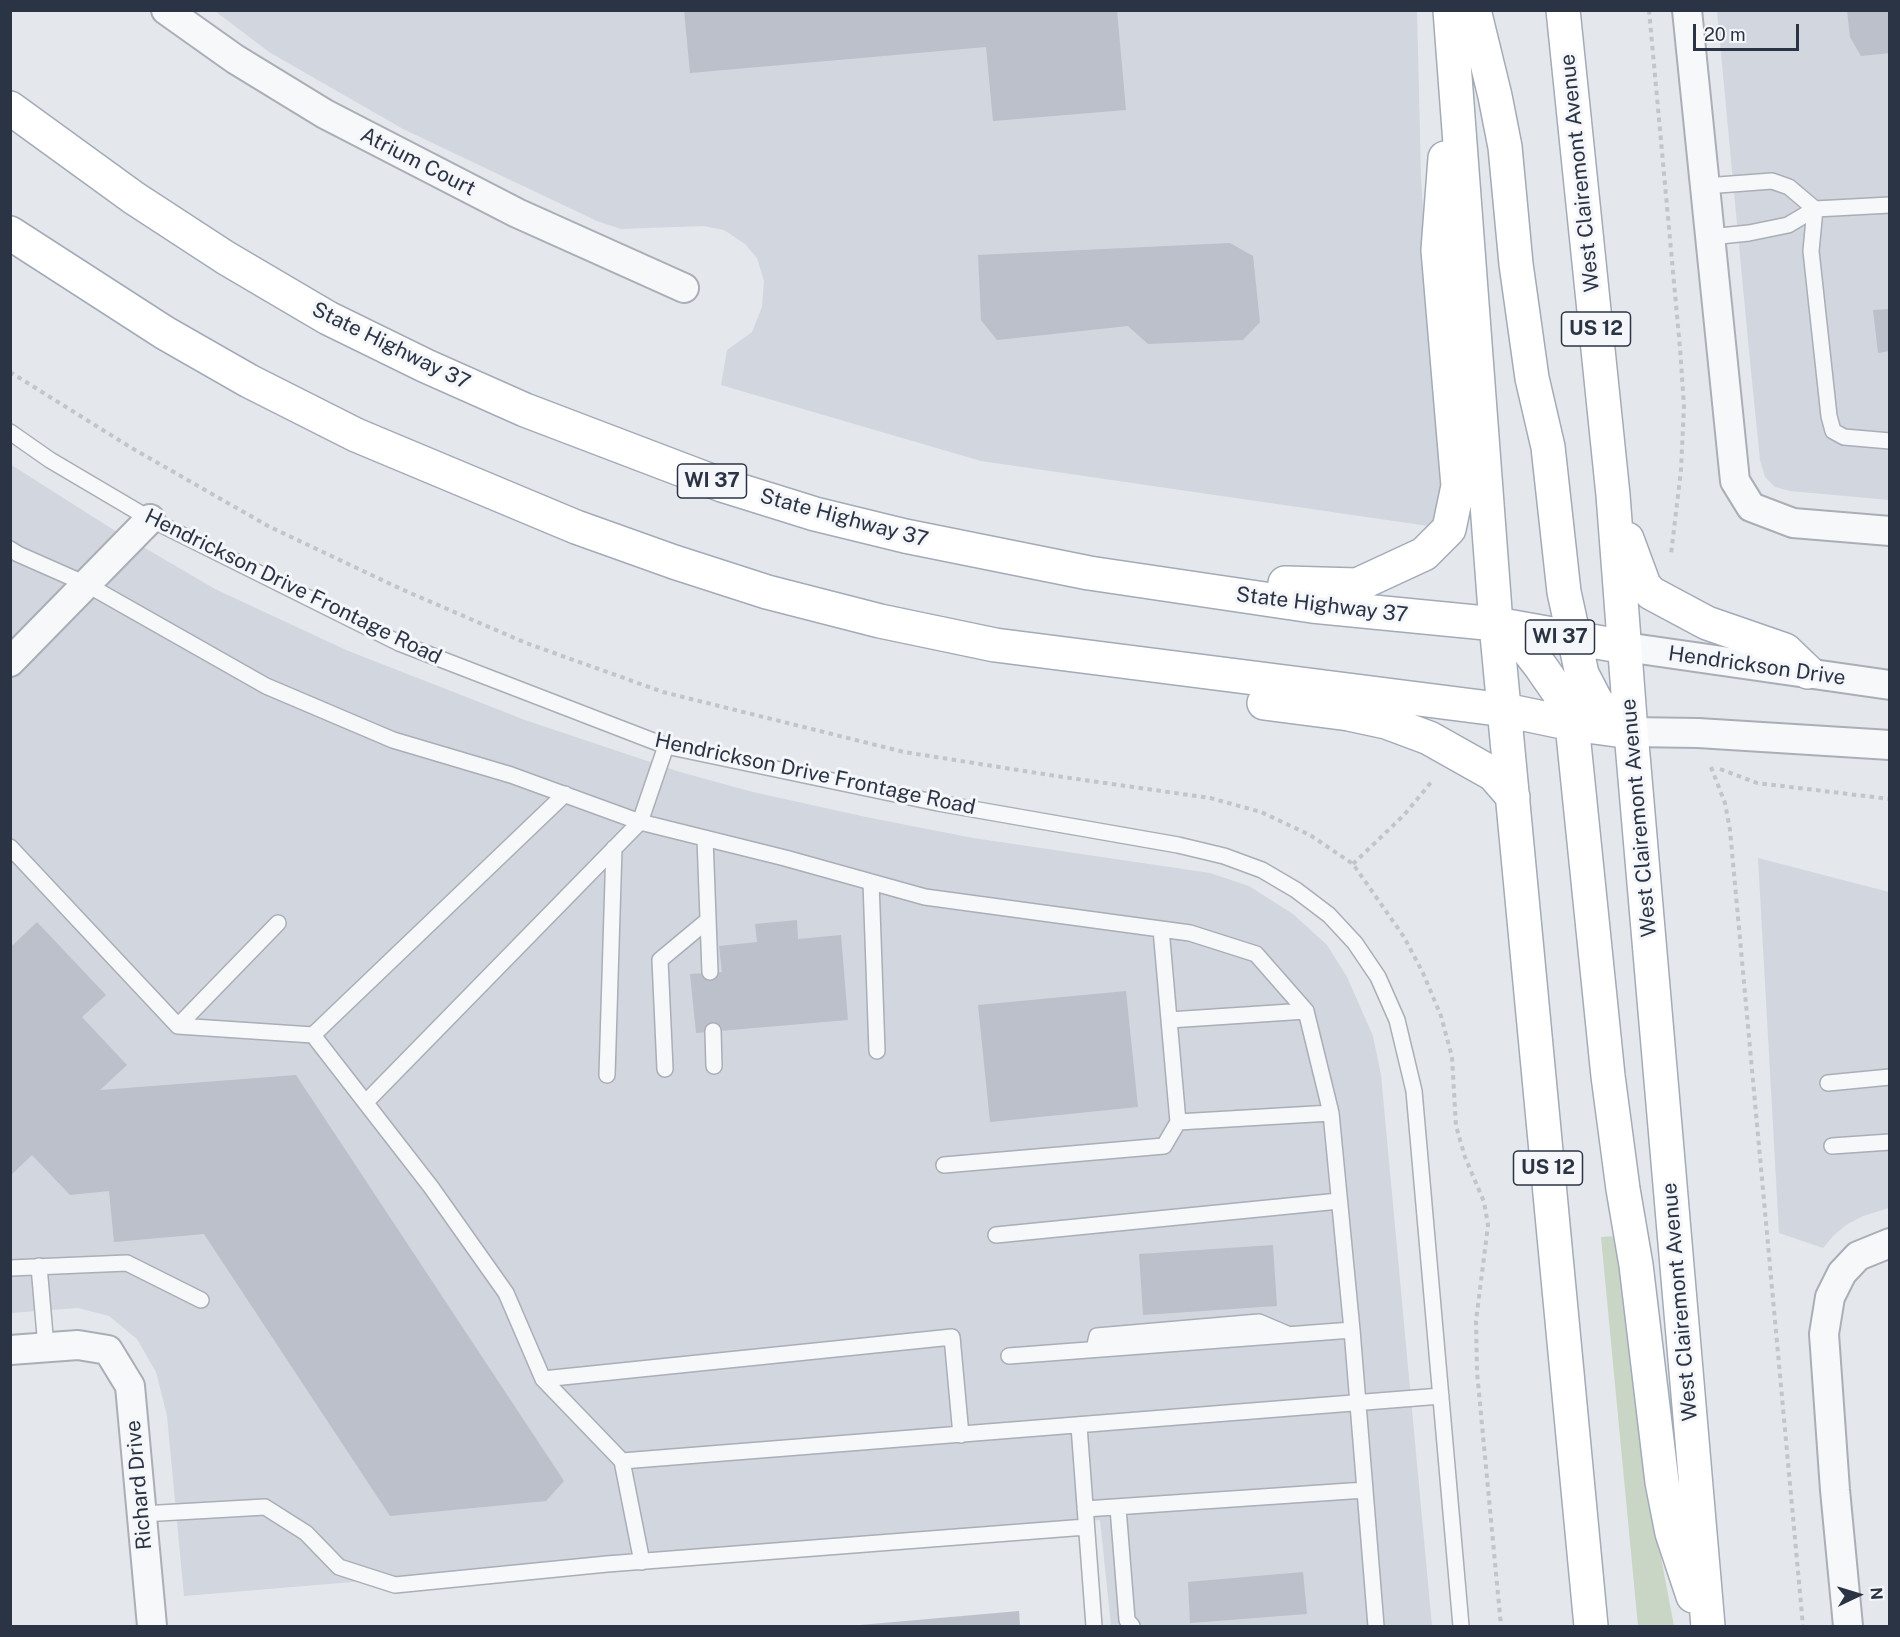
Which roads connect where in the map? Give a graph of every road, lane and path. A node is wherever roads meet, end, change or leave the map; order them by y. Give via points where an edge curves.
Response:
1 (166, 10) edge
2 (1450, 10) edge
3 (1474, 10) edge
4 (1563, 10) edge
5 (1649, 10) edge
6 (1687, 10) edge
7 (1453, 45) junction
8 (10, 108) edge
9 (1704, 186) junction
10 (1890, 206) edge
11 (1815, 209) junction
12 (10, 232) edge
13 (1710, 237) junction
14 (684, 288) dead end
15 (10, 372) edge
16 (10, 432) edge
17 (1890, 441) edge
18 (1613, 495) junction
19 (150, 519) junction
20 (1890, 531) edge
21 (10, 549) edge
22 (1145, 580) junction
23 (86, 584) junction
24 (1674, 607) junction
25 (1496, 624) junction
26 (1575, 639) junction
27 (1624, 647) junction
28 (1082, 656) junction
29 (10, 662) edge
30 (1808, 672) junction
31 (1890, 685) edge
32 (1505, 710) junction
33 (1572, 724) junction
34 (1631, 732) junction
35 (1890, 745) edge
36 (666, 746) junction
37 (1440, 772) dead end
38 (565, 794) junction
39 (1513, 797) junction
40 (1890, 799) edge
41 (640, 822) junction
42 (705, 838) junction
43 (10, 847) edge
44 (614, 848) junction
45 (1353, 864) junction
46 (871, 882) junction
47 (708, 920) junction
48 (278, 923) dead end
49 (1161, 929) junction
50 (710, 972) dead end
51 (1306, 1011) junction
52 (1169, 1020) junction
53 (178, 1026) junction
54 (713, 1031) dead end
55 (313, 1035) junction
56 (877, 1051) dead end
57 (714, 1066) dead end
58 (665, 1069) dead end
59 (607, 1075) dead end
60 (1890, 1077) edge
61 (1828, 1083) dead end
62 (366, 1102) junction
63 (1331, 1113) junction
64 (1178, 1122) junction
65 (1890, 1142) edge
66 (1832, 1146) dead end
67 (944, 1165) dead end
68 (1339, 1201) junction
69 (996, 1235) dead end
70 (1890, 1243) edge
71 (39, 1266) junction
72 (10, 1268) edge
73 (201, 1300) dead end
74 (1352, 1330) junction
75 (46, 1347) junction
76 (10, 1350) edge
77 (1009, 1356) dead end
78 (543, 1379) junction
79 (1441, 1396) junction
80 (1357, 1404) junction
81 (1079, 1426) junction
82 (961, 1435) junction
83 (622, 1461) junction
84 (1365, 1490) junction
85 (1118, 1508) junction
86 (1084, 1509) junction
87 (142, 1514) junction
88 (1086, 1527) junction
89 (642, 1562) junction
90 (152, 1626) edge
91 (1094, 1626) edge
92 (1132, 1626) edge
93 (1373, 1626) edge
94 (1461, 1626) edge
95 (1501, 1626) edge
96 (1591, 1626) edge
97 (1702, 1626) edge
98 (1708, 1626) edge
99 (1803, 1626) edge
100 (1848, 1626) edge

1 - 14 street, Atrium Court via 235,59 326,114 517,213
2 - 7 main road, US 12
3 - 26 main road via 1505,147 1532,378 1548,447 1564,592
4 - 18 main road, West Clairemont Avenue / US 12
5 - 24 path via 1684,406 1671,557
6 - 9 street
7 - 22 main road via 1438,250 1458,486 1449,529 1424,554 1357,585
7 - 25 main road, US 12
8 - 22 main road, State Highway 37 / WI 37 via 134,198 328,318 525,410 722,485 815,514 1078,571
9 - 11 lane via 1772,181 1790,187
9 - 13 street
10 - 11 lane
11 - 13 lane via 1788,225
11 - 17 lane via 1811,251 1833,431 1844,436
12 - 28 main road via 165,333 249,381 356,435 576,527 767,592 869,619 995,645
13 - 20 street via 1735,481 1751,507 1793,523
15 - 45 path via 268,526 526,643 663,692 904,752 1210,798 1261,812 1310,835
16 - 19 lane, Hendrickson Drive Frontage Road
18 - 24 main road via 1644,585
18 - 27 main road, West Clairemont Avenue / US 12
19 - 23 street
19 - 36 lane, Hendrickson Drive Frontage Road via 399,643
21 - 23 lane
22 - 25 main road, State Highway 37 / WI 37 via 1312,606
23 - 29 street
23 - 38 lane via 266,686 393,740
24 - 30 main road via 1785,650
25 - 26 main road, State Highway 37 / WI 37
25 - 32 main road, US 12
25 - 33 main road via 1524,645 1541,667 1559,693
26 - 27 main road, State Highway 37 / WI 37
26 - 34 main road via 1582,674 1596,701
27 - 30 street, Hendrickson Drive
27 - 34 main road, West Clairemont Avenue / US 12
28 - 32 main road
28 - 39 main road via 1123,681 1386,722 1429,738 1493,774
30 - 31 street, Hendrickson Drive
32 - 33 main road
32 - 39 main road, US 12
33 - 34 main road
33 - 97 main road via 1608,1076 1662,1482 1672,1533
34 - 35 street
34 - 98 main road, West Clairemont Avenue / US 12
36 - 41 lane
36 - 79 lane, Hendrickson Drive Frontage Road via 938,803 1224,856 1262,870 1329,915 1355,943 1378,977 1397,1020 1414,1091
37 - 45 path via 1404,815
38 - 41 lane
38 - 55 lane
39 - 96 main road, US 12
40 - 99 path via 1758,783 1710,766 1725,803 1730,830
41 - 42 lane
41 - 44 lane
42 - 46 lane
42 - 47 lane
43 - 53 lane
44 - 59 lane
44 - 62 lane
45 - 95 path via 1404,937 1441,1016 1452,1057 1456,1126 1484,1202 1488,1225 1476,1321 1478,1372
46 - 49 lane via 925,897
46 - 56 lane
47 - 50 lane
47 - 58 lane via 660,960
48 - 53 lane
49 - 51 lane via 1190,933 1256,954
49 - 52 lane
51 - 52 lane
51 - 63 lane
52 - 64 lane
53 - 55 lane
54 - 57 lane
55 - 62 lane
60 - 61 lane
62 - 78 lane via 506,1293
63 - 64 lane
63 - 68 lane
64 - 67 lane via 1164,1146
65 - 66 lane
68 - 69 lane
68 - 74 lane
70 - 100 street via 1858,1256 1842,1274 1830,1297 1824,1334
71 - 72 lane
71 - 73 lane via 127,1263
71 - 75 lane
74 - 77 lane
74 - 80 lane
75 - 76 street
75 - 87 street, Richard Drive via 78,1345 108,1350 130,1386
78 - 82 lane via 952,1336
78 - 83 lane
79 - 80 lane
79 - 94 lane, Hendrickson Drive Frontage Road
80 - 81 lane
80 - 84 lane
81 - 82 lane
81 - 86 lane
82 - 83 lane
83 - 89 lane
84 - 85 lane
84 - 93 lane
85 - 86 lane
85 - 92 lane via 1127,1620
86 - 88 lane
87 - 89 lane via 265,1507 306,1533 339,1567 395,1585
87 - 90 street, Richard Drive
88 - 89 lane
88 - 91 lane

